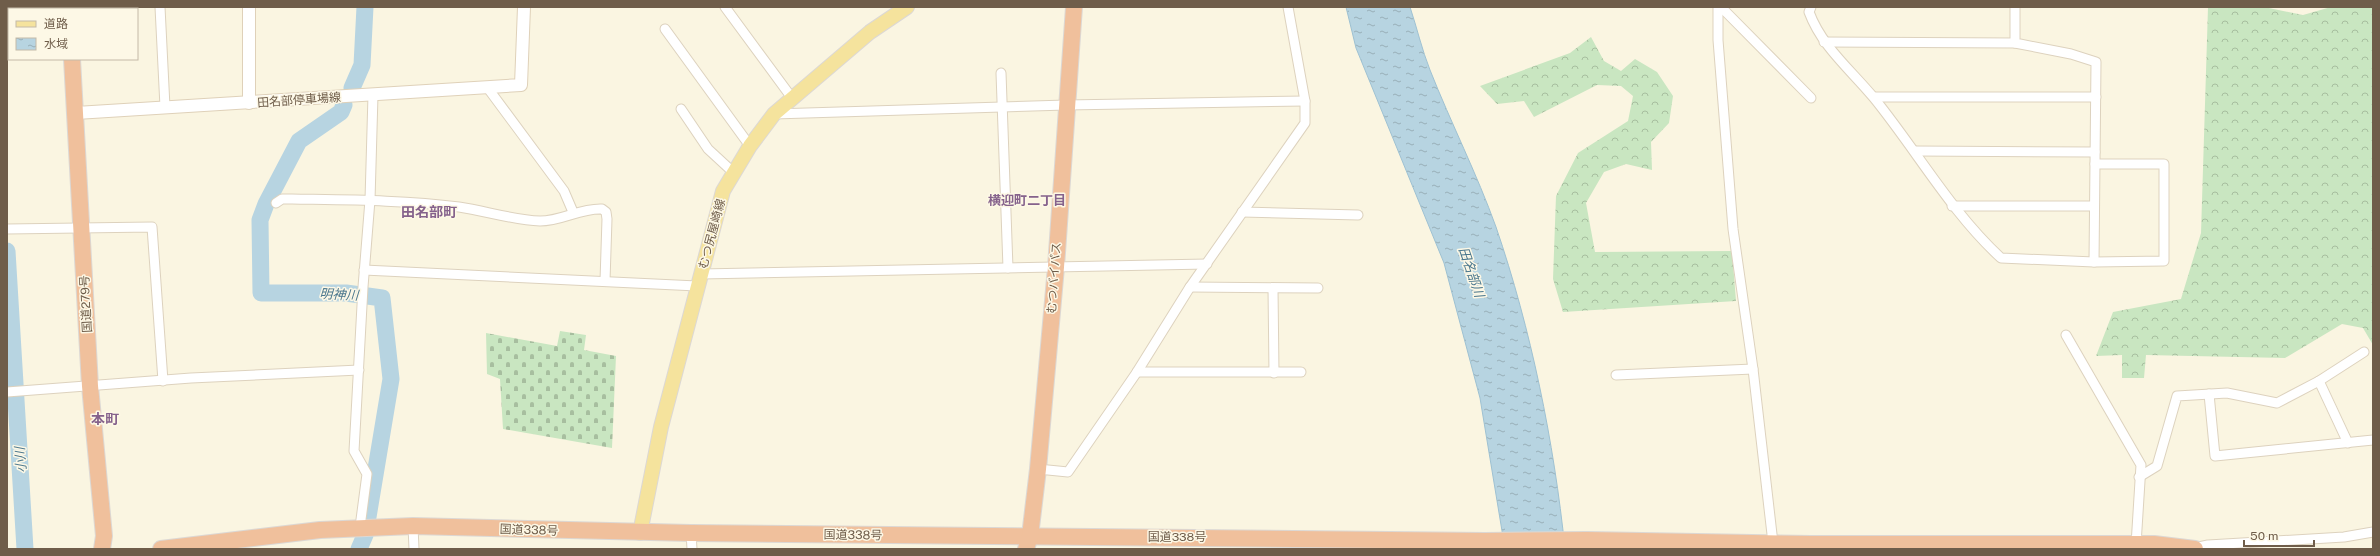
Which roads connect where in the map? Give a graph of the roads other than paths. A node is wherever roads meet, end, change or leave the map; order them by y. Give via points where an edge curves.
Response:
1 (160, 7) edge
2 (249, 7) edge
3 (524, 7) edge
4 (725, 7) edge
5 (907, 7) edge
6 (1074, 7) edge
7 (1288, 7) edge
8 (1720, 7) edge
9 (1811, 7) edge
10 (2015, 7) edge
11 (665, 29) dead end
12 (1824, 42) junction
13 (2015, 42) junction
14 (72, 60) edge
15 (1002, 73) dead end
16 (487, 87) junction
17 (373, 94) junction
18 (2096, 96) junction
19 (1874, 97) junction
20 (792, 98) junction
21 (1812, 98) dead end
22 (1305, 101) junction
23 (249, 103) junction
24 (1066, 104) junction
25 (165, 107) junction
26 (1003, 107) junction
27 (681, 109) dead end
28 (76, 113) junction
29 (774, 114) junction
30 (750, 146) junction
31 (1916, 151) junction
32 (2095, 152) junction
33 (2095, 164) junction
34 (734, 173) junction
35 (370, 200) junction
36 (276, 203) dead end
37 (1952, 206) junction
38 (2094, 206) junction
39 (573, 212) junction
40 (1242, 212) junction
41 (1358, 215) dead end
42 (82, 228) junction
43 (9, 229) edge
44 (2094, 262) junction
45 (1207, 264) junction
46 (1056, 267) junction
47 (1008, 268) junction
48 (364, 270) junction
49 (699, 280) junction
50 (605, 281) junction
51 (1190, 287) junction
52 (1273, 288) junction
53 (1318, 288) dead end
54 (2066, 335) dead end
55 (2364, 352) dead end
56 (1753, 369) junction
57 (359, 370) junction
58 (1137, 372) junction
59 (1301, 372) dead end
60 (1274, 373) junction
61 (1616, 375) dead end
62 (163, 381) junction
63 (2319, 381) junction
64 (90, 386) junction
65 (13, 392) edge
66 (2208, 394) junction
67 (2373, 440) edge
68 (2348, 443) junction
69 (1038, 468) junction
70 (2139, 477) junction
71 (413, 526) junction
72 (364, 527) junction
73 (2373, 532) edge
74 (640, 533) junction
75 (691, 541) edge
76 (1155, 543) edge
77 (1773, 543) junction
78 (1031, 545) edge
79 (1663, 545) edge
80 (2136, 545) junction
81 (1958, 546) edge
82 (1994, 546) edge
83 (2023, 546) edge
84 (2070, 547) edge
85 (2154, 547) edge
86 (102, 549) edge
87 (161, 549) edge
88 (414, 549) edge
89 (2194, 549) edge

1 - 25 street
2 - 23 street
3 - 16 street, 田名部停車場線 via 521,84
4 - 20 street
5 - 20 main road, むつ尻屋崎線 via 870,32
6 - 24 highway, むつバイパス
7 - 22 street
8 - 21 street
8 - 56 street via 1718,40 1733,229
9 - 12 street via 1809,12
10 - 13 street
11 - 30 street
12 - 13 street
12 - 19 street
13 - 18 street via 2096,62
14 - 28 highway, 国道279号
15 - 26 street
16 - 17 street, 田名部停車場線
16 - 39 street via 564,191
17 - 23 street, 田名部停車場線
17 - 35 street
18 - 19 street
18 - 32 street
19 - 31 street
20 - 29 main road, むつ尻屋崎線
22 - 24 street
22 - 40 street via 1305,123
23 - 25 street, 田名部停車場線
24 - 26 street
24 - 46 highway, むつバイパス
25 - 28 street, 田名部停車場線
26 - 29 street
26 - 47 street
27 - 34 street via 708,149
28 - 42 highway, 国道279号
29 - 30 main road, むつ尻屋崎線
30 - 34 main road, むつ尻屋崎線
31 - 32 street
31 - 37 street
32 - 33 street
33 - 38 street
33 - 44 street via 2164,164 2164,261
34 - 49 main road, むつ尻屋崎線 via 723,191
35 - 36 street via 292,198 282,199
35 - 39 street via 459,207 542,221
35 - 48 street
37 - 38 street
37 - 44 street via 2001,258
38 - 44 street
39 - 50 street via 588,208 602,209 606,212
40 - 41 street
40 - 45 street
42 - 43 street
42 - 62 street via 152,227
42 - 64 highway, 国道279号
45 - 46 street
45 - 51 street
46 - 47 street
46 - 69 highway, むつバイパス
47 - 49 street
48 - 50 street
48 - 57 street
49 - 50 street
49 - 74 main road, むつ尻屋崎線 via 661,427
51 - 52 street
51 - 58 street
52 - 53 street
52 - 60 street
54 - 70 street via 2141,465
55 - 63 street
56 - 61 street
56 - 77 street
57 - 62 street
57 - 72 street via 354,452 367,474
58 - 60 street
58 - 69 street via 1068,472
59 - 60 street
62 - 64 street
63 - 66 street via 2277,403 2227,393
63 - 68 street
64 - 65 street
64 - 86 highway, 国道279号 via 104,536
66 - 68 street via 2215,456
66 - 70 street via 2177,396 2157,466
67 - 68 street
69 - 78 highway, むつバイパス
70 - 80 street
71 - 72 highway, 国道338号
71 - 74 highway, 国道338号
71 - 88 street
72 - 87 highway, 国道338号
73 - 89 street via 2344,537 2208,544
74 - 75 highway, 国道338号
75 - 78 highway, 国道338号
76 - 78 highway, 国道338号
76 - 79 highway, 国道338号 via 1580,540
77 - 79 highway, 国道338号
77 - 81 highway, 国道338号
80 - 84 highway, 国道338号
80 - 85 highway, 国道338号
81 - 82 highway, 国道338号
82 - 83 highway, 国道338号
83 - 84 highway, 国道338号
85 - 89 highway, 国道338号

